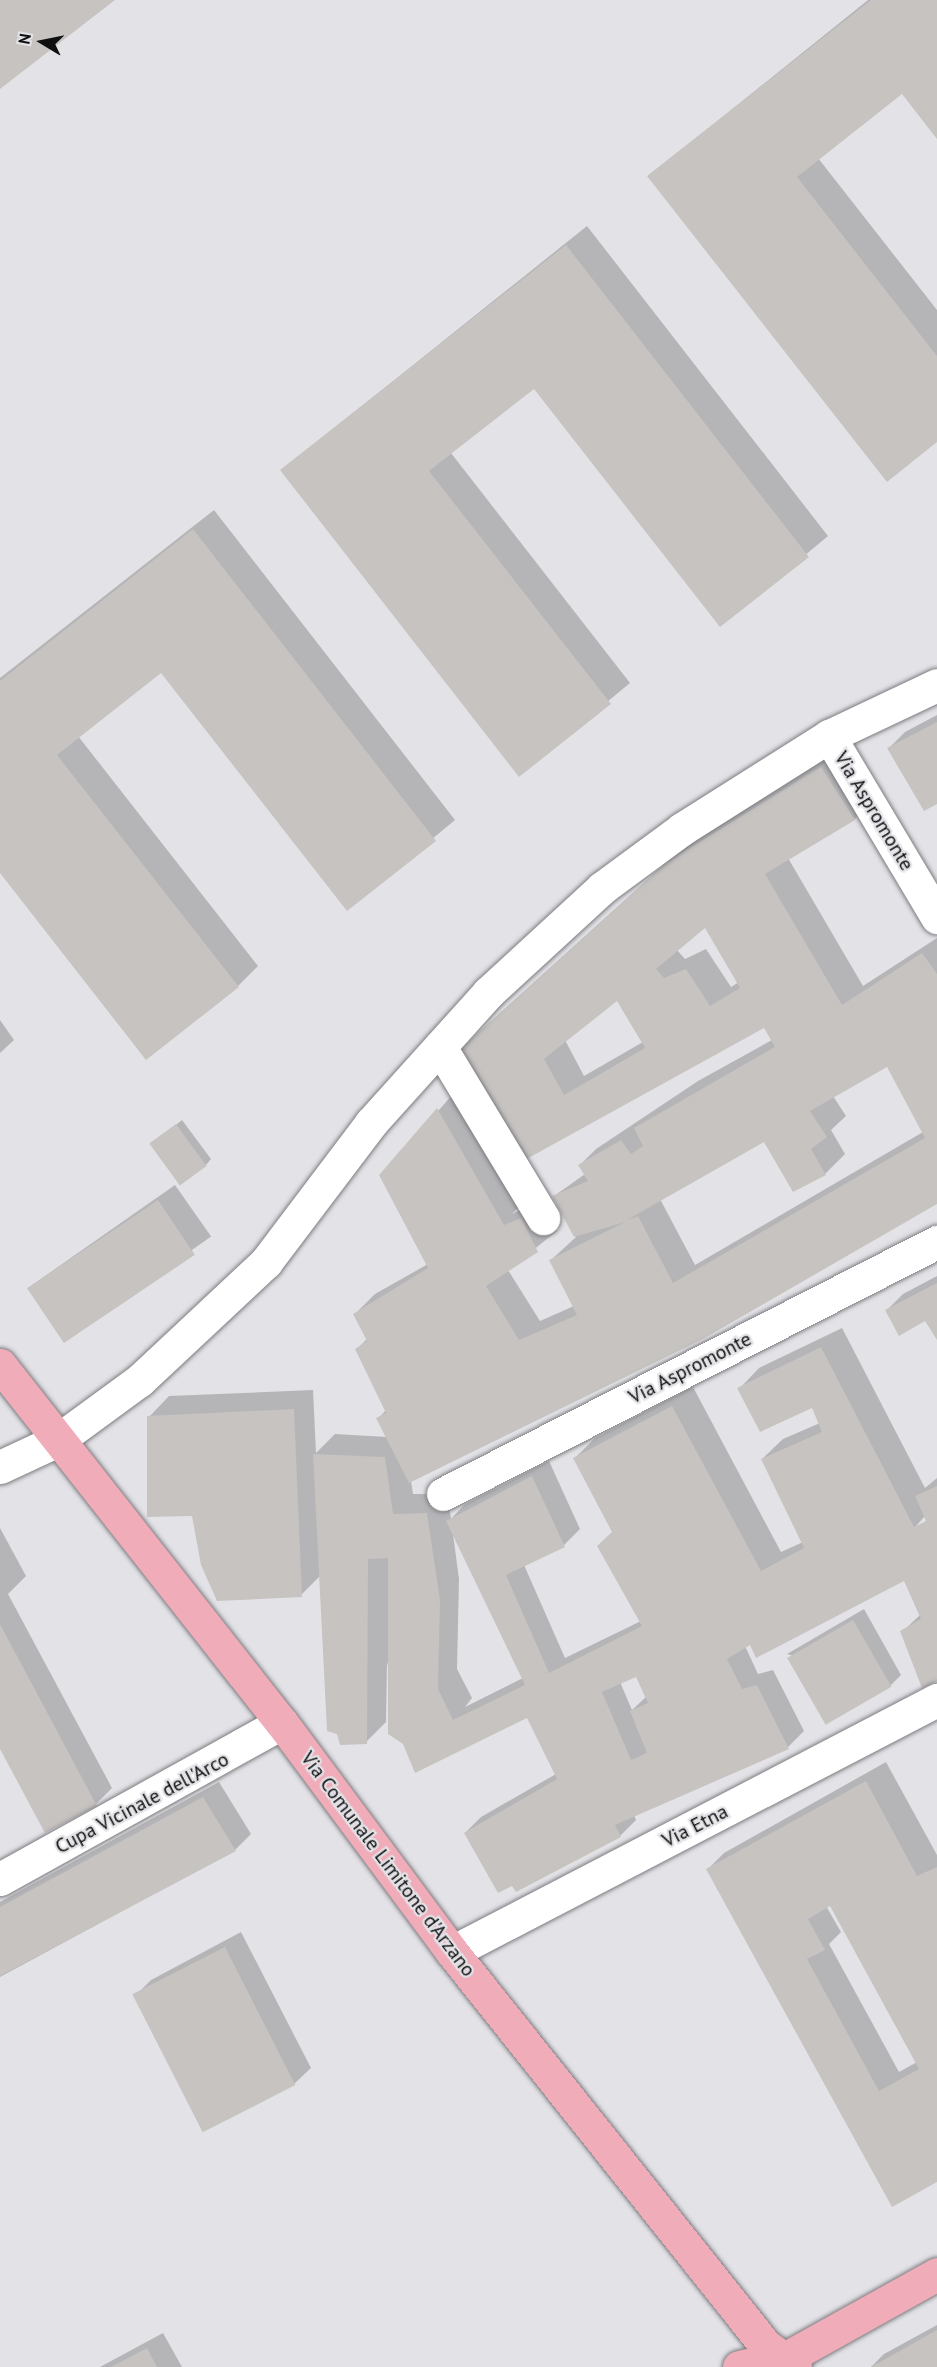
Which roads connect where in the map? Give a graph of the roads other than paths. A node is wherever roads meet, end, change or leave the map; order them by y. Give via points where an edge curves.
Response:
1 (937, 685) edge
2 (829, 736) junction
3 (937, 916) edge
4 (440, 1047) junction
5 (543, 1218) dead end
6 (937, 1242) edge
7 (0, 1365) edge
8 (58, 1440) junction
9 (0, 1467) edge
10 (443, 1494) dead end
11 (937, 1700) edge
12 (282, 1723) junction
13 (0, 1879) edge
14 (452, 1952) junction
15 (937, 2274) edge
16 (782, 2364) edge
17 (739, 2367) edge

1 - 2 street
2 - 3 street, Via Aspromonte
2 - 4 street via 682,828 602,888 488,993
4 - 5 street
4 - 8 street via 371,1123 266,1262 140,1380
6 - 10 street, Via Aspromonte
7 - 8 main road, Via Comunale Limitone d'Arzano
8 - 9 street
8 - 12 main road, Via Comunale Limitone d'Arzano
11 - 14 street, Via Etna
12 - 13 street, Cupa Vicinale dell'Arco
12 - 14 main road, Via Comunale Limitone d'Arzano
14 - 16 main road, Via Comunale Limitone d'Arzano
15 - 16 main road
16 - 17 main road

